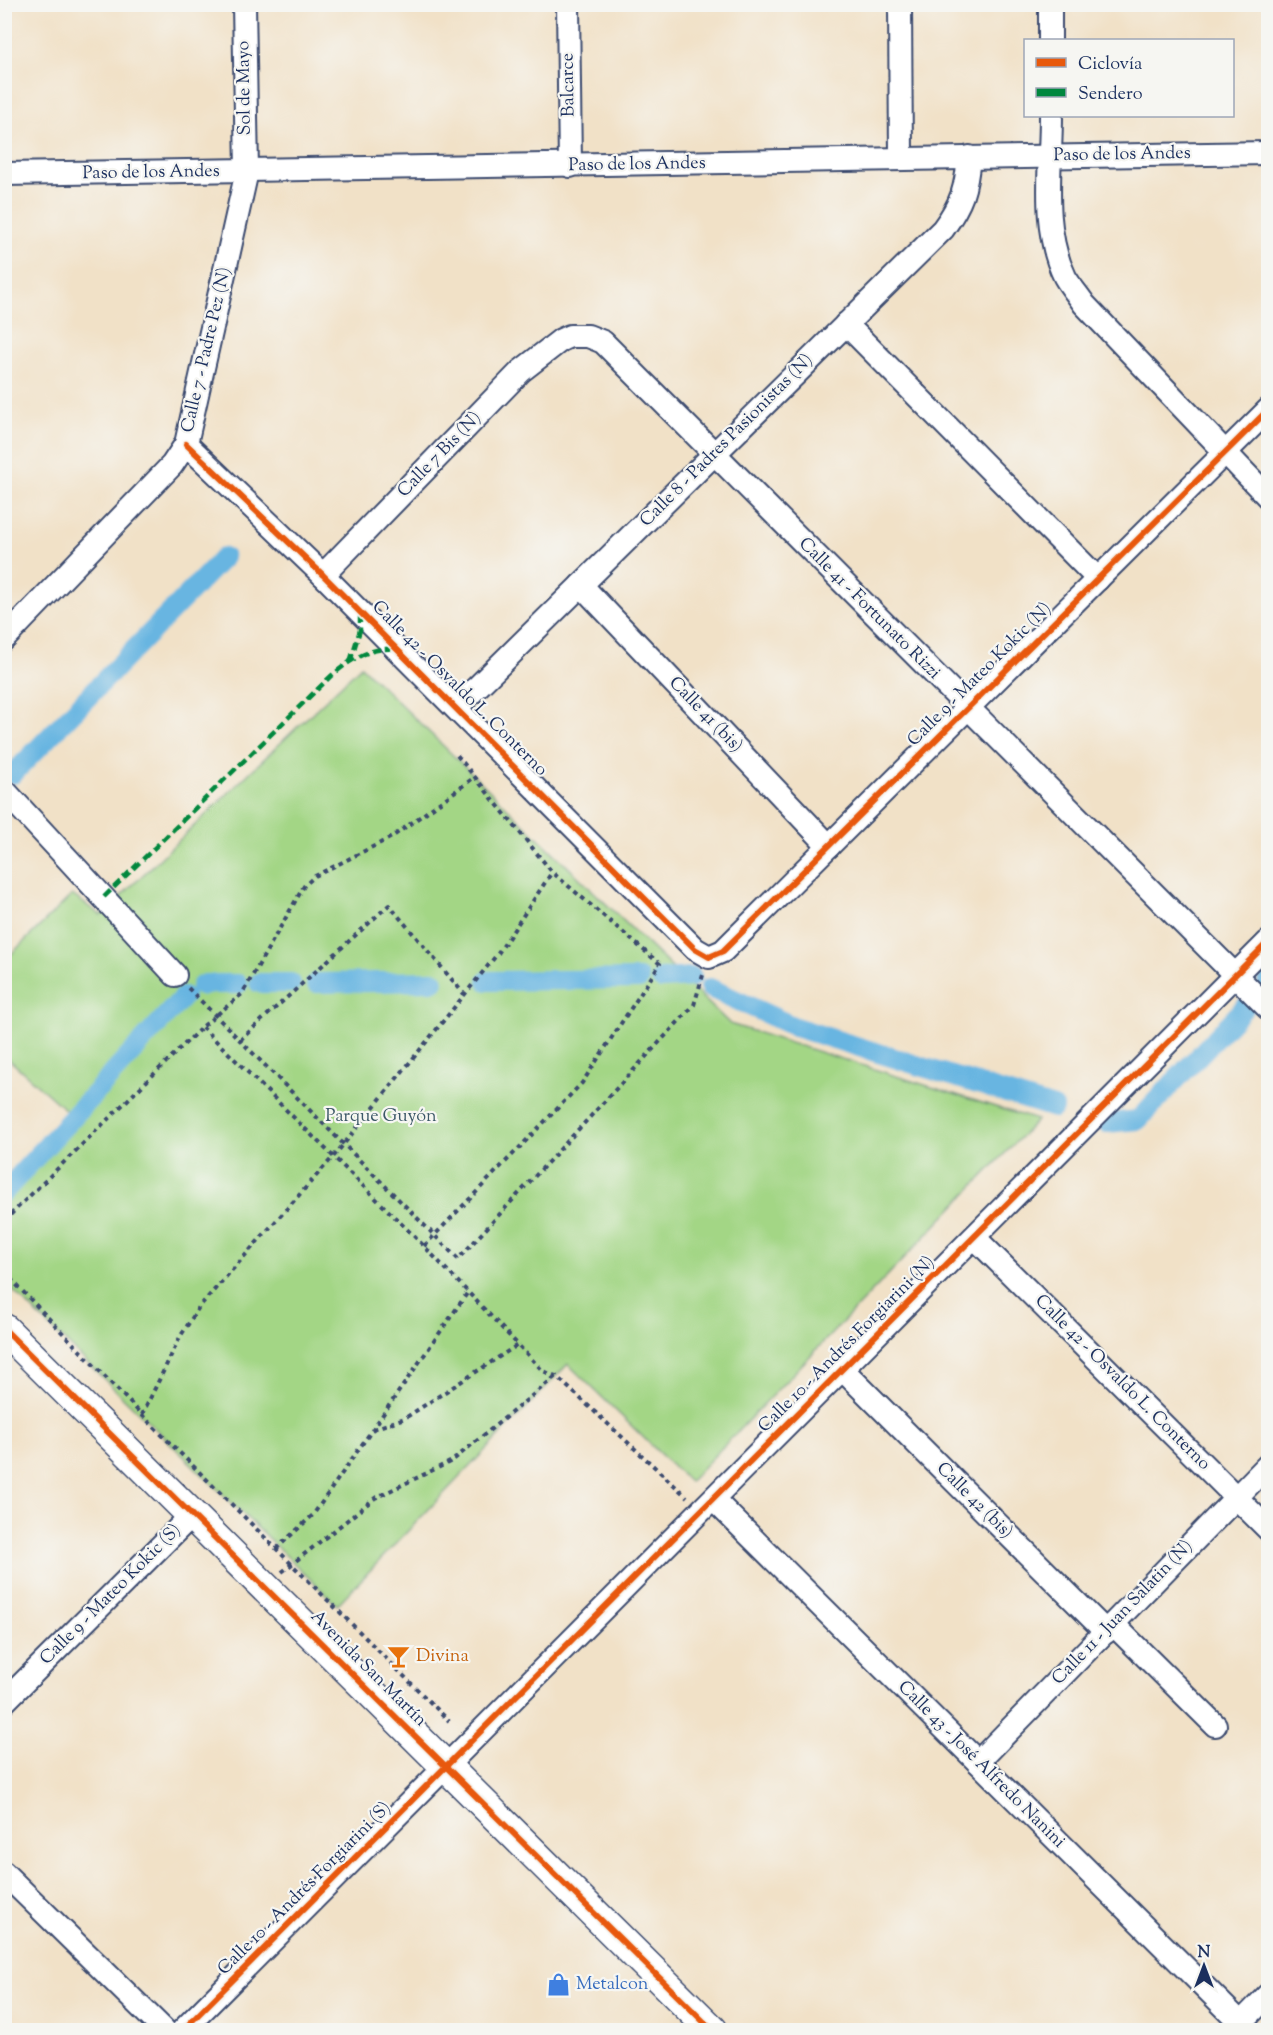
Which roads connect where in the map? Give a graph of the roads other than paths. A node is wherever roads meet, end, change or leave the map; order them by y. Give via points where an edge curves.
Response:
1 (244, 4) edge
2 (568, 4) edge
3 (900, 4) edge
4 (1050, 4) edge
5 (1050, 39) edge
6 (1051, 117) edge
7 (1269, 153) edge
8 (1051, 156) junction
9 (969, 157) junction
10 (901, 158) junction
11 (570, 166) junction
12 (247, 171) junction
13 (4, 174) edge
14 (846, 324) junction
15 (561, 340) joint
16 (1269, 410) edge
17 (186, 444) junction
18 (1225, 453) junction
19 (714, 454) junction
20 (1269, 497) edge
21 (323, 575) junction
22 (1098, 579) junction
23 (581, 585) junction
24 (4, 639) edge
25 (456, 708) junction
26 (968, 709) junction
27 (4, 790) edge
28 (829, 846) junction
29 (1269, 942) edge
30 (709, 957) joint
31 (175, 975) road end
32 (1236, 975) junction
33 (1269, 1008) edge
34 (975, 1238) junction
35 (4, 1329) edge
36 (843, 1370) junction
37 (1269, 1465) edge
38 (1237, 1498) junction
39 (709, 1506) junction
40 (192, 1515) junction
41 (1269, 1529) edge
42 (1109, 1628) junction
43 (4, 1702) edge
44 (1215, 1725) dead end
45 (978, 1762) junction
46 (447, 1768) junction
47 (4, 1873) edge
48 (1269, 1995) edge
49 (1241, 2028) edge
50 (164, 2031) edge
51 (183, 2031) edge
52 (712, 2031) edge

1 - 12 street, Sol de Mayo
2 - 11 street, Balcarce
3 - 10 street
4 - 5 street
6 - 8 street
7 - 8 street, Paso de los Andes
8 - 9 street, Paso de los Andes
8 - 18 street via 1051,226 1066,278 1084,304
9 - 10 street, Paso de los Andes
9 - 14 street, Calle 8 - Padres Pasionistas (N) via 966,190 958,209 943,229
10 - 11 street, Paso de los Andes
11 - 12 street, Paso de los Andes
12 - 13 street, Paso de los Andes
12 - 17 street, Calle 7 - Padre Pez (N)
14 - 19 street, Calle 8 - Padres Pasionistas (N)
14 - 22 street
15 - 19 street, Calle 41 - Fortunato Rizzi via 588,336 603,342
15 - 21 street, Calle 7 Bis (N) via 521,371
16 - 18 street, Calle 9 - Mateo Kokic (N)
17 - 21 street, Calle 42 - Osvaldo L. Conterno
17 - 24 street, Calle 7 - Padre Pez (N) via 172,465
18 - 20 street
18 - 22 street, Calle 9 - Mateo Kokic (N)
19 - 23 street, Calle 8 - Padres Pasionistas (N)
19 - 26 street, Calle 41 - Fortunato Rizzi
21 - 25 street, Calle 42 - Osvaldo L. Conterno
22 - 26 street, Calle 9 - Mateo Kokic (N)
23 - 25 street, Calle 8 - Padres Pasionistas (N)
23 - 28 street, Calle 41 (bis)
25 - 30 street, Calle 42 - Osvaldo L. Conterno via 695,949
26 - 28 street, Calle 9 - Mateo Kokic (N)
26 - 32 street, Calle 41 - Fortunato Rizzi
27 - 31 street
28 - 30 street, Calle 9 - Mateo Kokic (N) via 723,951
29 - 32 street, Calle 10 - Andrés Forgiarini (N)
32 - 33 street, Calle 41 - Fortunato Rizzi
32 - 34 street, Calle 10 - Andrés Forgiarini (N)
34 - 36 street, Calle 10 - Andrés Forgiarini (N)
34 - 38 street, Calle 42 - Osvaldo L. Conterno
35 - 40 main road, Avenida San Martín
36 - 39 street, Calle 10 - Andrés Forgiarini (N)
36 - 42 street, Calle 42 (bis)
37 - 38 street, Calle 11 - Juan Salatin (N)
38 - 41 street, Calle 42 - Osvaldo L. Conterno
38 - 42 street, Calle 11 - Juan Salatin (N)
39 - 45 street, Calle 43 - José Alfredo Nanini
39 - 46 street, Calle 10 - Andrés Forgiarini (N)
40 - 43 street, Calle 9 - Mateo Kokic (S)
40 - 46 main road, Avenida San Martín
42 - 44 street, Calle 42 (bis)
42 - 45 street, Calle 11 - Juan Salatin (N)
45 - 49 street, Calle 43 - José Alfredo Nanini
46 - 51 street, Calle 10 - Andrés Forgiarini (S)
46 - 52 main road, Avenida San Martín
47 - 50 street
48 - 49 street

